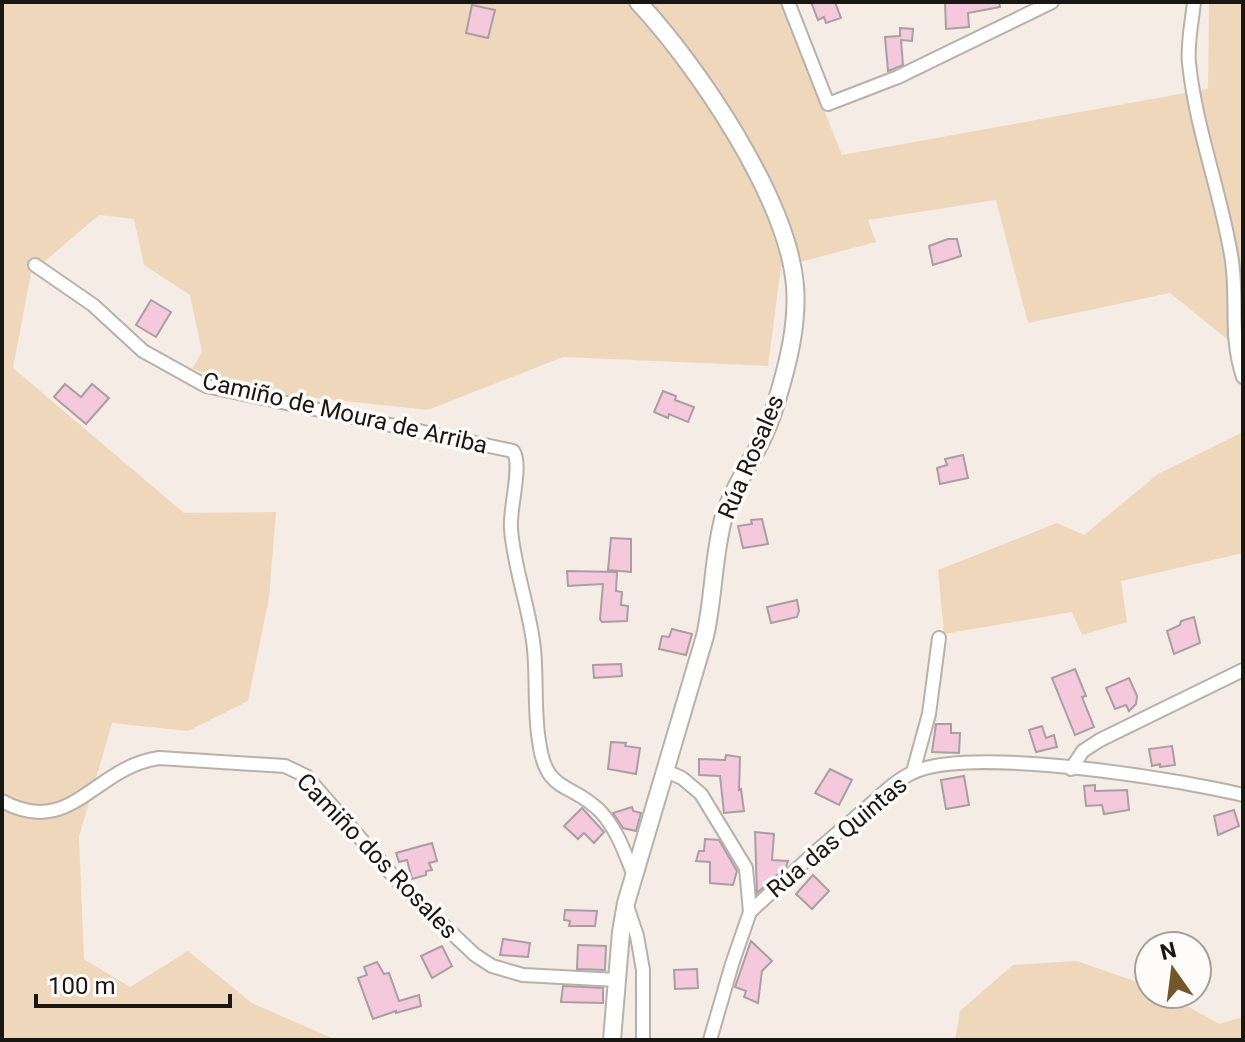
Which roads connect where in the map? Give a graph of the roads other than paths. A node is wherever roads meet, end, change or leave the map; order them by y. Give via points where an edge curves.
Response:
1 (638, 2) edge
2 (788, 2) edge
3 (1052, 2) edge
4 (1194, 2) edge
5 (35, 265) dead end
6 (1243, 377) edge
7 (939, 638) dead end
8 (1243, 670) edge
9 (1071, 769) junction
10 (666, 771) junction
11 (913, 772) junction
12 (1243, 795) edge
13 (2, 801) edge
14 (634, 876) junction
15 (626, 903) junction
16 (750, 912) junction
17 (617, 980) junction
18 (612, 1040) edge
19 (643, 1040) edge
20 (710, 1040) edge

1 - 10 street, Rúa Rosales via 670,36 756,173 778,220 795,284 796,314 783,376 758,448 725,512 705,636
2 - 3 street via 828,104 898,77
4 - 6 street via 1188,60 1233,267 1234,351
5 - 14 street, Camiño de Moura de Arriba via 93,305 143,351 206,386 513,451 518,459 511,530 534,650 544,764 552,779 588,802 612,826
7 - 11 street via 929,714
8 - 9 street via 1100,740 1083,751
9 - 11 street, Rúa das Quintas via 978,762
9 - 12 street, Rúa das Quintas
10 - 14 street, Rúa Rosales
10 - 16 street via 701,794 738,852 746,868
11 - 16 street, Rúa das Quintas
13 - 17 street, Camiño dos Rosales via 35,814 55,812 140,760 285,766 306,776 402,886 492,966 549,978
14 - 15 street, Rúa Rosales
15 - 17 street, Rúa Rosales
15 - 19 street via 643,970
16 - 20 street
17 - 18 street, Rúa Rosales

